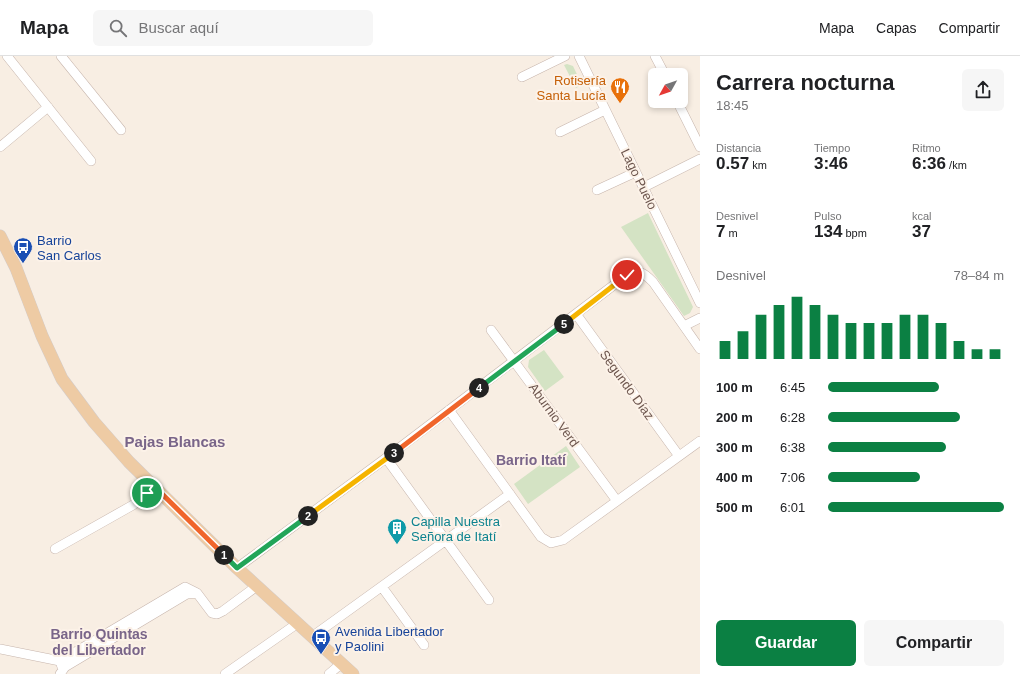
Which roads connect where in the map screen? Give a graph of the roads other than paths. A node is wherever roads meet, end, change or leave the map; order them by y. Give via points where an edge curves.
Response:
1 (7, 56) edge
2 (60, 56) edge
3 (565, 56) edge
4 (579, 56) edge
5 (655, 56) edge
6 (661, 68) edge
7 (522, 78) dead end
8 (48, 107) junction
9 (681, 108) edge
10 (606, 110) junction
11 (121, 130) dead end
12 (560, 132) dead end
13 (0, 147) edge
14 (700, 147) edge
15 (700, 160) edge
16 (91, 161) dead end
17 (636, 172) junction
18 (644, 187) junction
19 (597, 190) dead end
20 (0, 236) edge
21 (700, 303) edge
22 (576, 314) junction
23 (700, 318) edge
24 (684, 326) junction
25 (491, 330) dead end
26 (700, 349) edge
27 (514, 361) junction
28 (449, 410) junction
29 (700, 441) edge
30 (679, 456) junction
31 (386, 458) junction
32 (155, 487) junction
33 (510, 494) junction
34 (616, 501) junction
35 (446, 540) junction
36 (55, 549) dead end
37 (237, 568) junction
38 (257, 586) junction
39 (382, 587) junction
40 (489, 600) dead end
41 (298, 623) junction
42 (313, 636) junction
43 (424, 646) dead end
44 (0, 649) edge
45 (342, 664) junction
46 (61, 668) edge
47 (225, 674) edge
48 (329, 674) edge
49 (353, 674) edge

1 - 8 street
2 - 11 street
3 - 7 street
4 - 10 street, Lago Puelo
5 - 6 street
8 - 13 street
8 - 16 street
9 - 14 street
10 - 12 street
10 - 17 street, Lago Puelo
15 - 18 street
17 - 18 street, Lago Puelo
17 - 19 street
18 - 21 street, Lago Puelo
20 - 32 main road via 62,379 94,422
22 - 24 street via 636,271 645,274 653,282
22 - 27 street
22 - 30 street, Segundo Díaz
23 - 24 street
24 - 26 street
25 - 27 street, Aburnio Verd
27 - 28 street
27 - 34 street, Aburnio Verd
28 - 31 street
28 - 33 street
29 - 30 street
30 - 34 street
31 - 35 street
31 - 37 street
32 - 36 street via 133,504
32 - 37 main road
33 - 34 street via 541,537 551,543 563,540
33 - 35 street
35 - 39 street
35 - 40 street
37 - 38 main road
38 - 41 main road
38 - 46 street via 217,614 206,607 197,593 185,586
39 - 42 street
39 - 43 street
41 - 42 main road
41 - 47 street
42 - 45 main road
44 - 46 street
45 - 48 street
45 - 49 main road

